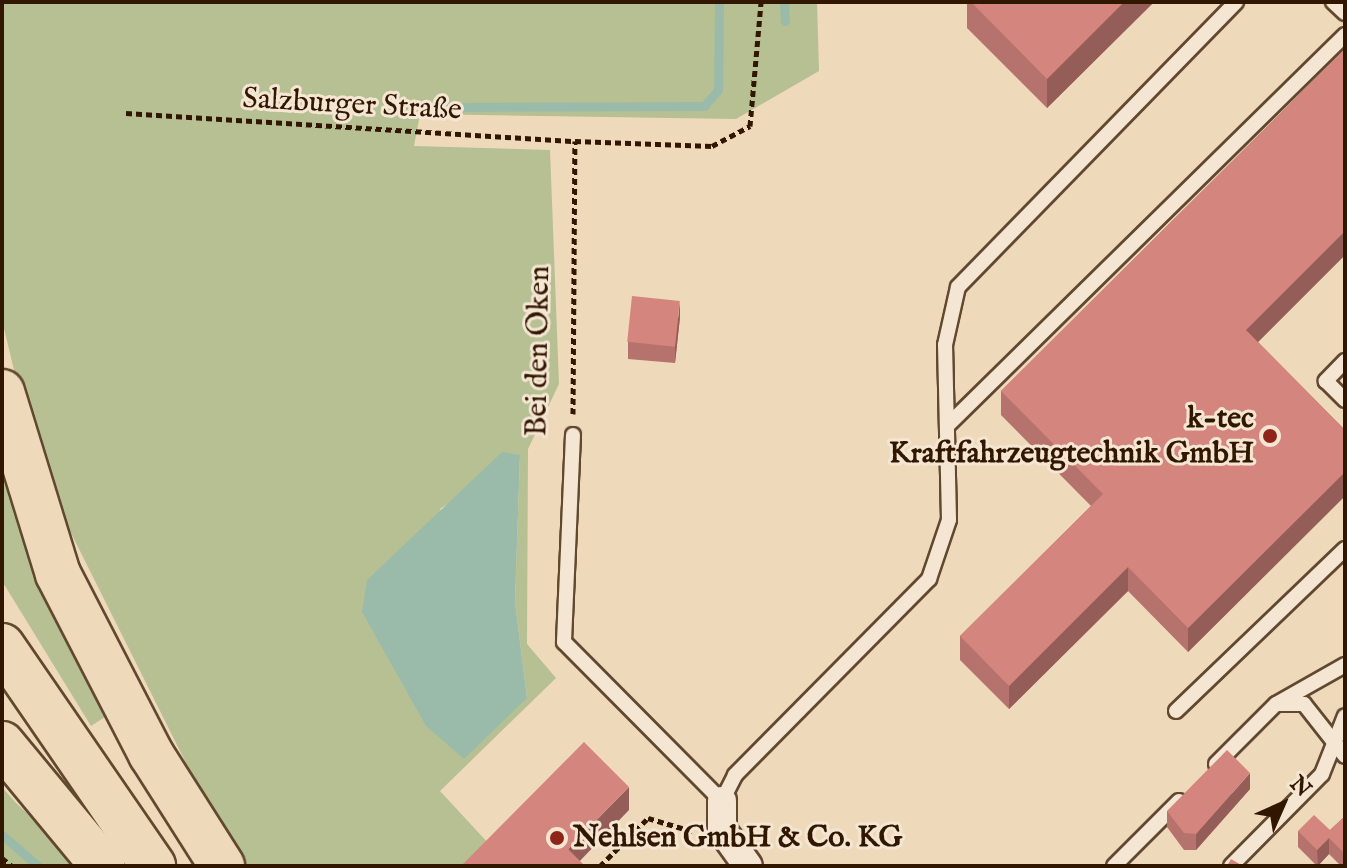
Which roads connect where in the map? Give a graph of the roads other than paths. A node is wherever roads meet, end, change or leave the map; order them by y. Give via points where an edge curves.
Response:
1 (1236, 2) edge
2 (1333, 2) edge
3 (1345, 13) edge
4 (1345, 35) edge
5 (1345, 361) edge
6 (2, 392) edge
7 (1345, 400) edge
8 (947, 426) junction
9 (573, 435) road end
10 (1345, 549) edge
11 (2, 646) edge
12 (1345, 665) edge
13 (1276, 704) junction
14 (1176, 711) dead end
15 (1345, 716) edge
16 (1333, 743) junction
17 (2, 744) edge
18 (1345, 756) edge
19 (722, 801) junction
20 (103, 866) edge
21 (153, 866) edge
22 (222, 866) edge
23 (748, 866) edge
24 (1114, 866) edge
25 (1231, 866) edge

1 - 8 lane via 958,287 945,345
2 - 3 lane
4 - 8 lane
5 - 7 lane via 1326,381
6 - 22 highway via 58,574 151,754
8 - 19 lane via 949,520 929,579 735,775
9 - 19 lane, Bei den Oken via 564,642
10 - 14 lane
11 - 21 highway
12 - 13 lane
13 - 16 lane via 1304,704
13 - 24 lane
15 - 16 lane
16 - 18 lane
16 - 25 lane via 1322,774
17 - 20 highway
19 - 23 street via 722,830

